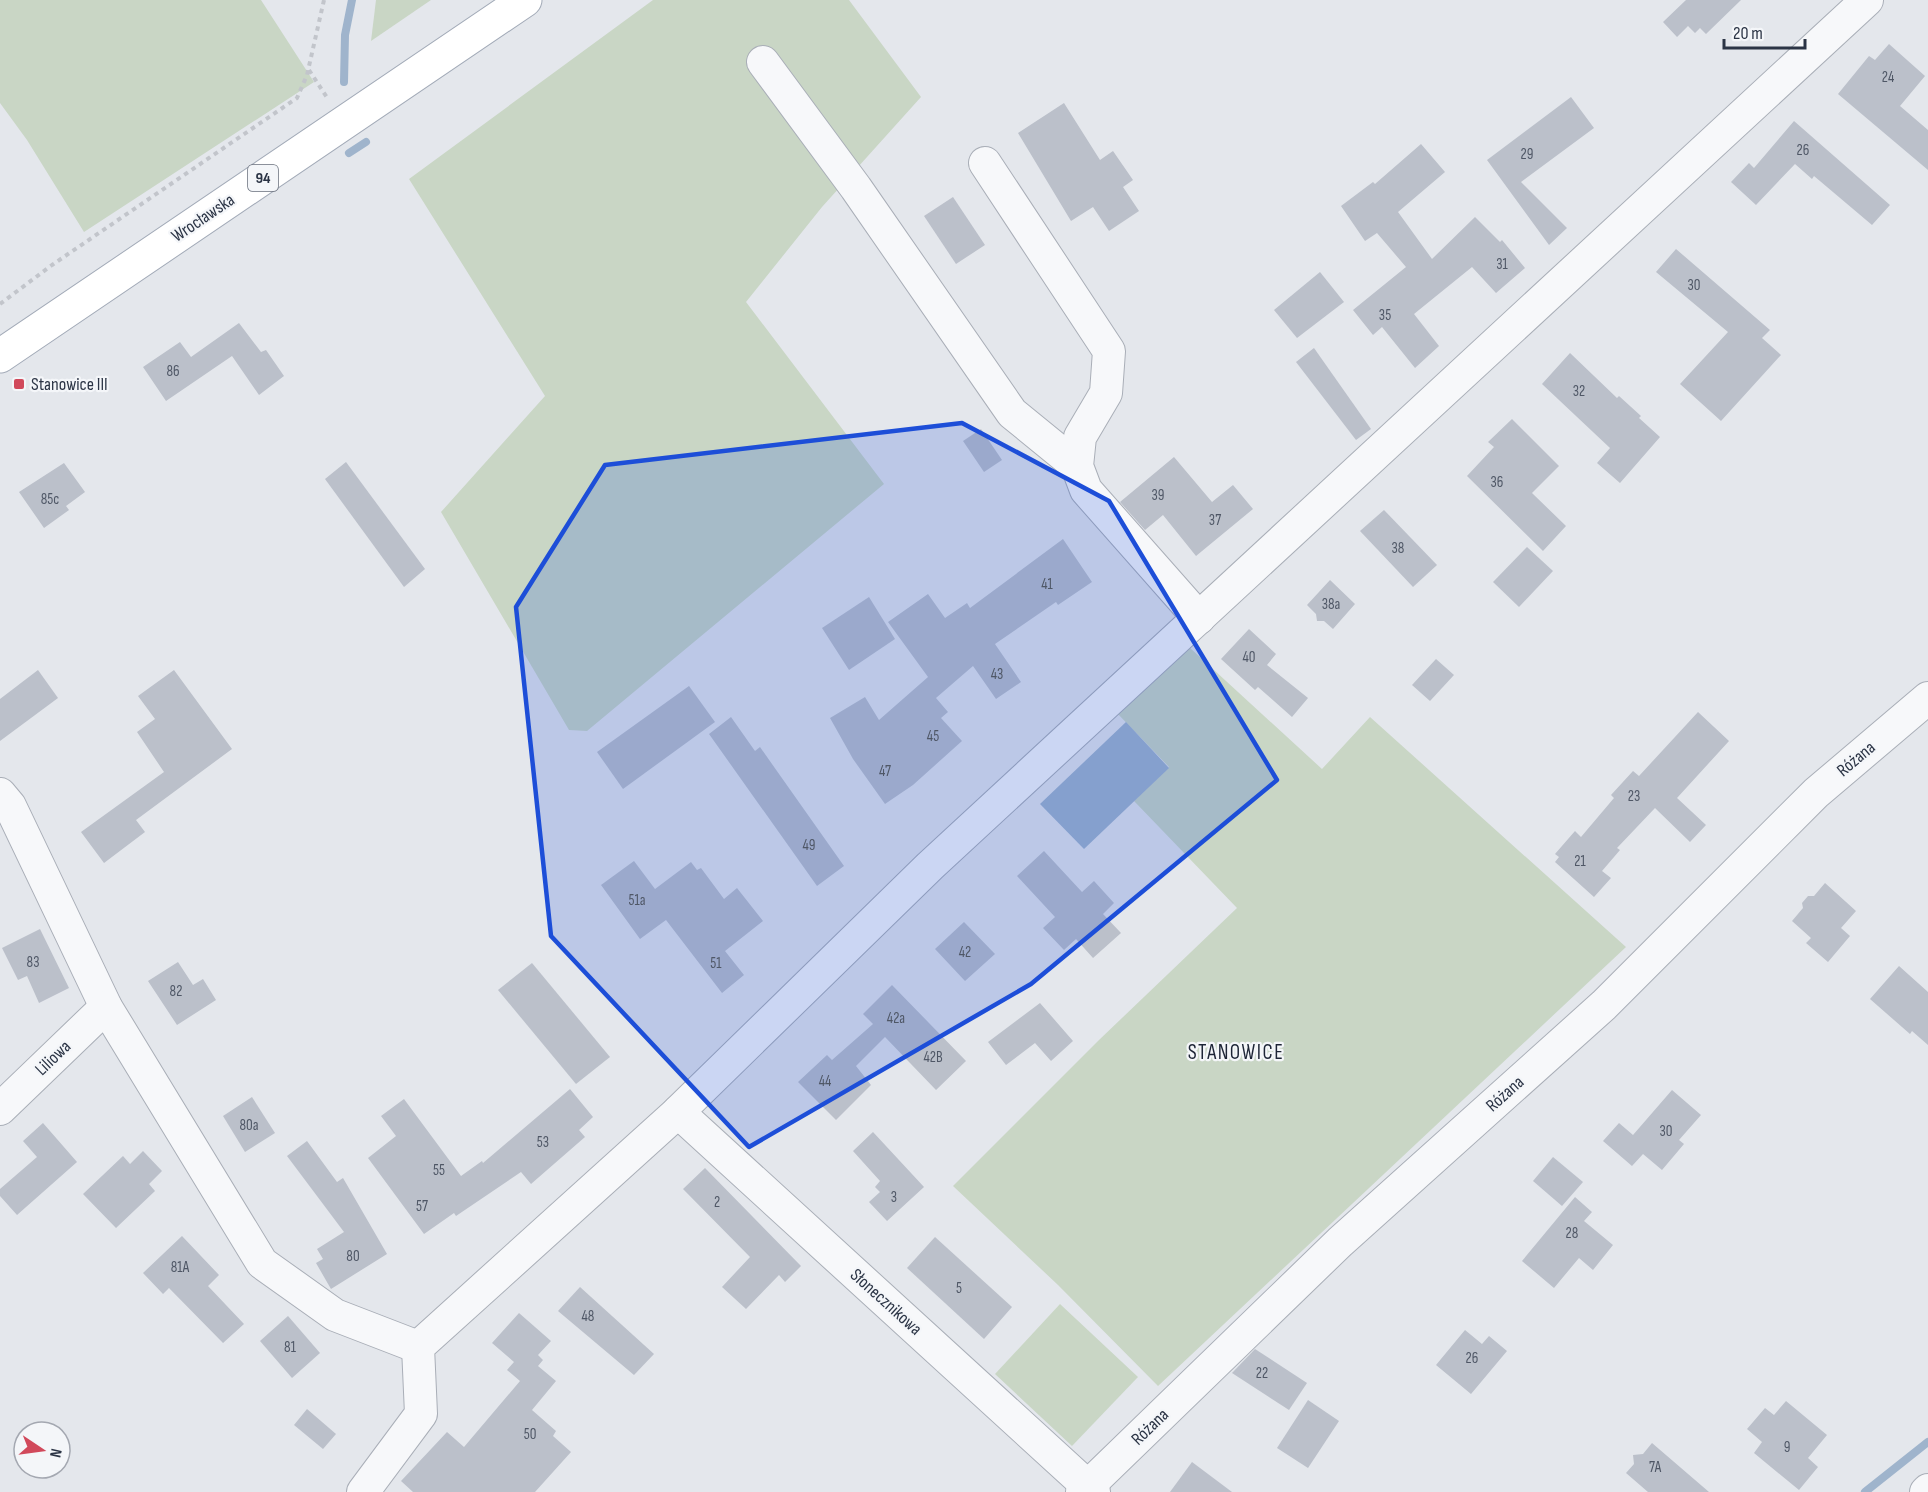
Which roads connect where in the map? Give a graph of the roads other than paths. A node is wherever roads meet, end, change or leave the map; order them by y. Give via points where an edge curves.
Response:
1 (525, 0) edge
2 (1867, 0) edge
3 (763, 62) dead end
4 (986, 163) dead end
5 (0, 356) edge
6 (1077, 466) junction
7 (1199, 618) junction
8 (1928, 698) edge
9 (3, 804) edge
10 (106, 1007) junction
11 (0, 1109) edge
12 (678, 1112) junction
13 (418, 1347) junction
14 (1088, 1490) edge
15 (363, 1492) edge

1 - 5 main road, Wrocławska / 94
2 - 7 street
3 - 6 street via 1012,413
4 - 6 street via 1109,351 1106,393 1080,437
6 - 7 street via 1086,490
7 - 12 street via 930,866
8 - 14 street, Różana via 1816,793 1604,1005 1340,1242
9 - 10 street
10 - 11 street, Liliowa
10 - 13 street via 262,1263 334,1315
12 - 13 street
12 - 14 street, Słonecznikowa
13 - 15 street via 421,1414

